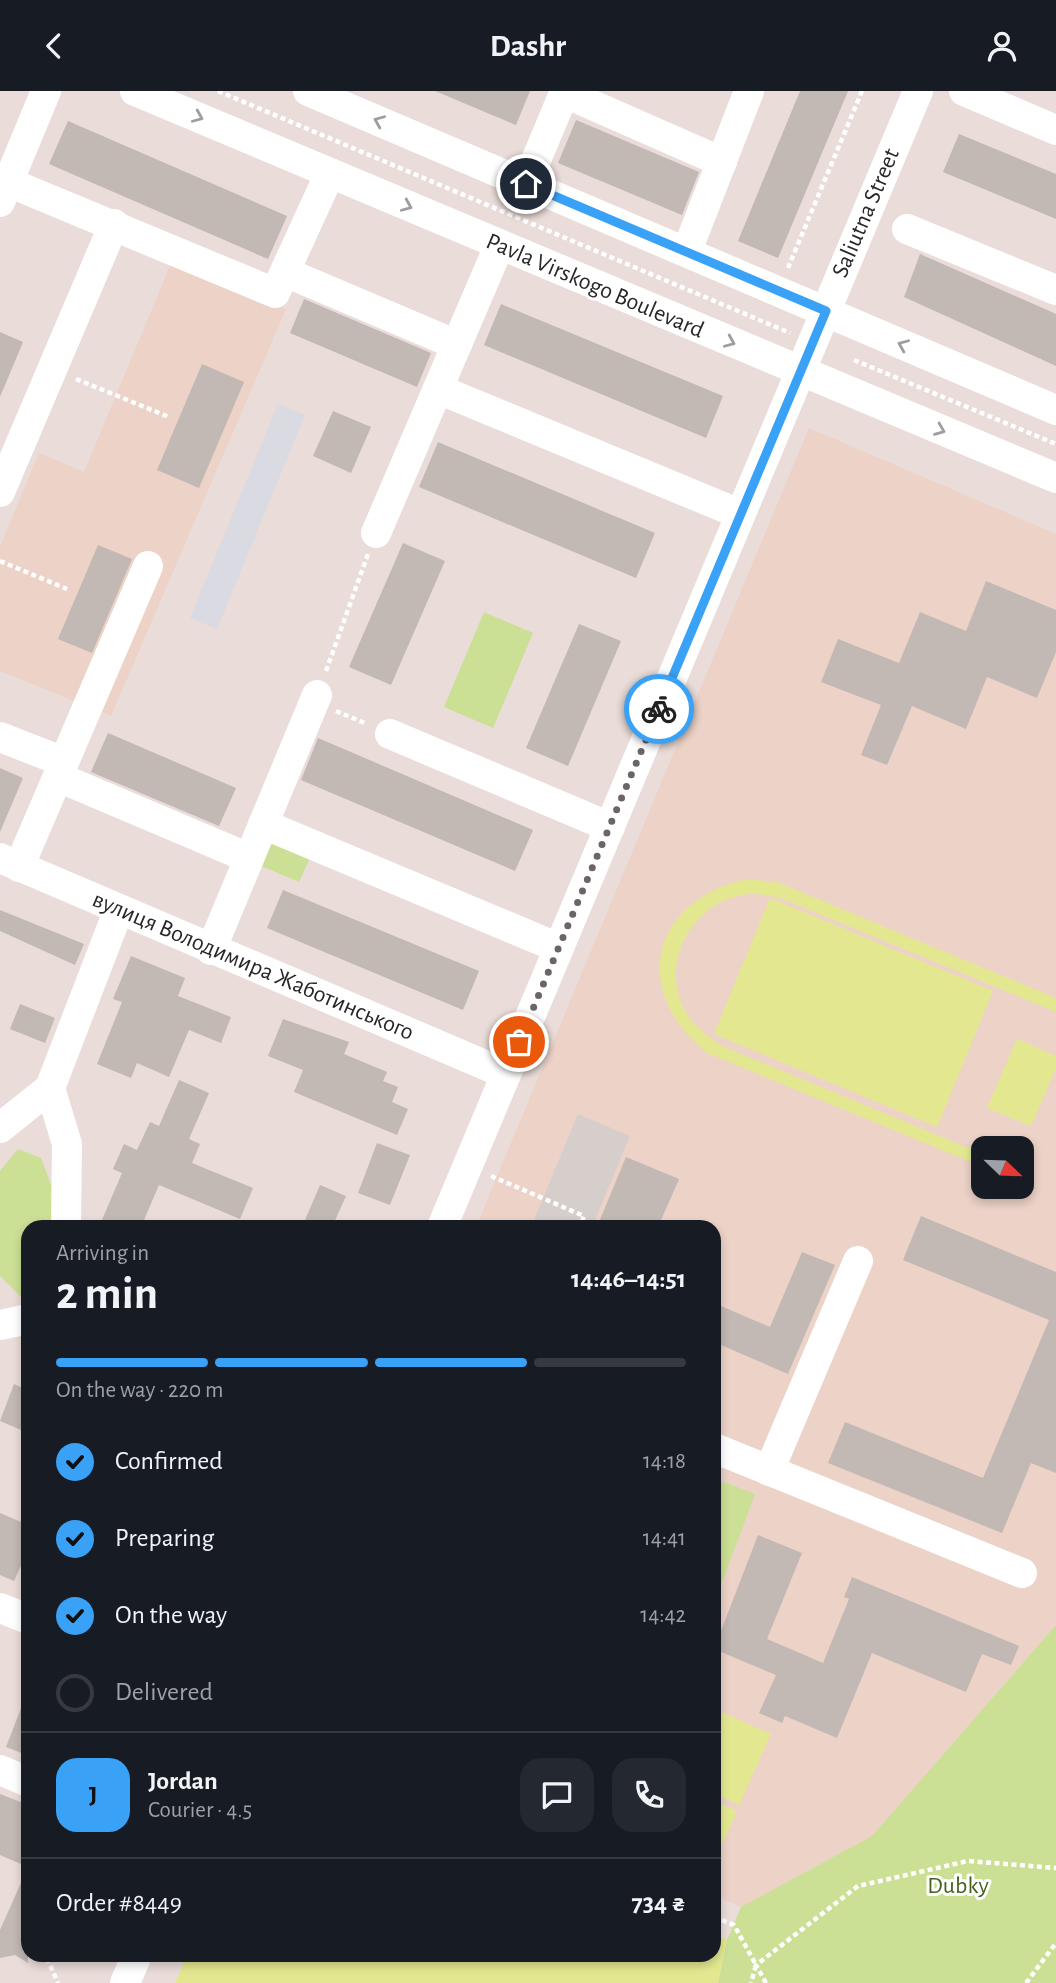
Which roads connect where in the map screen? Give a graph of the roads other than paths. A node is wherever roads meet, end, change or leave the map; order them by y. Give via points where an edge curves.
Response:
1 (47, 91) edge
2 (135, 91) edge
3 (308, 91) edge
4 (750, 91) edge
5 (918, 91) edge
6 (964, 91) edge
7 (565, 92) edge
8 (352, 99) edge
9 (1056, 131) edge
10 (722, 162) junction
11 (330, 173) junction
12 (526, 184) junction
13 (3, 193) edge
14 (114, 224) junction
15 (907, 229) dead end
16 (499, 246) junction
17 (687, 251) junction
18 (285, 272) junction
19 (1056, 290) edge
20 (826, 311) junction
21 (457, 345) junction
22 (800, 372) junction
23 (438, 389) junction
24 (1056, 410) edge
25 (1056, 478) edge
26 (0, 492) edge
27 (740, 514) junction
28 (376, 534) road end
29 (148, 566) dead end
30 (316, 699) road end
31 (390, 734) road end
32 (0, 737) edge
33 (61, 770) junction
34 (263, 824) junction
35 (610, 827) junction
36 (249, 858) junction
37 (10, 863) edge
38 (119, 909) junction
39 (559, 948) junction
40 (211, 950) junction
41 (506, 1074) junction
42 (50, 1088) junction
43 (0, 1128) edge
44 (66, 1220) edge
45 (445, 1220) edge
46 (858, 1261) dead end
47 (21, 1320) edge
48 (0, 1325) edge
49 (721, 1451) edge
50 (769, 1471) junction
51 (1022, 1573) dead end
52 (0, 1770) edge
53 (21, 1779) edge
54 (134, 1962) edge
55 (125, 1983) edge

1 - 13 street
2 -> 11 street, Pavla Virskogo Boulevard
3 - 8 street
4 - 10 street
5 - 20 street, Saliutna Street
6 - 9 street
7 - 10 street
7 - 12 street
12 -> 8 street
10 - 17 street
11 -> 16 street, Pavla Virskogo Boulevard
11 - 18 street
12 - 17 street
13 - 14 street
14 - 18 street via 275,293
14 - 26 street
15 - 19 street
16 - 21 street
16 -> 22 street, Pavla Virskogo Boulevard
17 - 20 street
18 - 21 street
20 - 22 street, Saliutna Street
24 -> 20 street
21 - 23 street
22 -> 25 street, Pavla Virskogo Boulevard
22 - 27 street, Saliutna Street
23 - 27 street
23 - 28 street
27 - 35 street, Saliutna Street
29 - 33 street
30 - 34 street
31 - 35 street
32 - 33 street
33 - 36 street
33 - 37 street
34 - 36 street
34 - 39 street
35 - 39 street, Saliutna Street
36 - 40 street
37 - 38 street, вулиця Володимира Жаботинського
38 - 40 street, вулиця Володимира Жаботинського
38 - 42 street
39 - 41 street, Saliutna Street
40 - 41 street, вулиця Володимира Жаботинського
41 - 45 street, Saliutna Street
42 - 43 street
42 - 44 street via 67,1144
46 - 50 street
47 - 48 street
49 - 50 street
50 - 51 street
52 - 53 street
54 - 55 street

